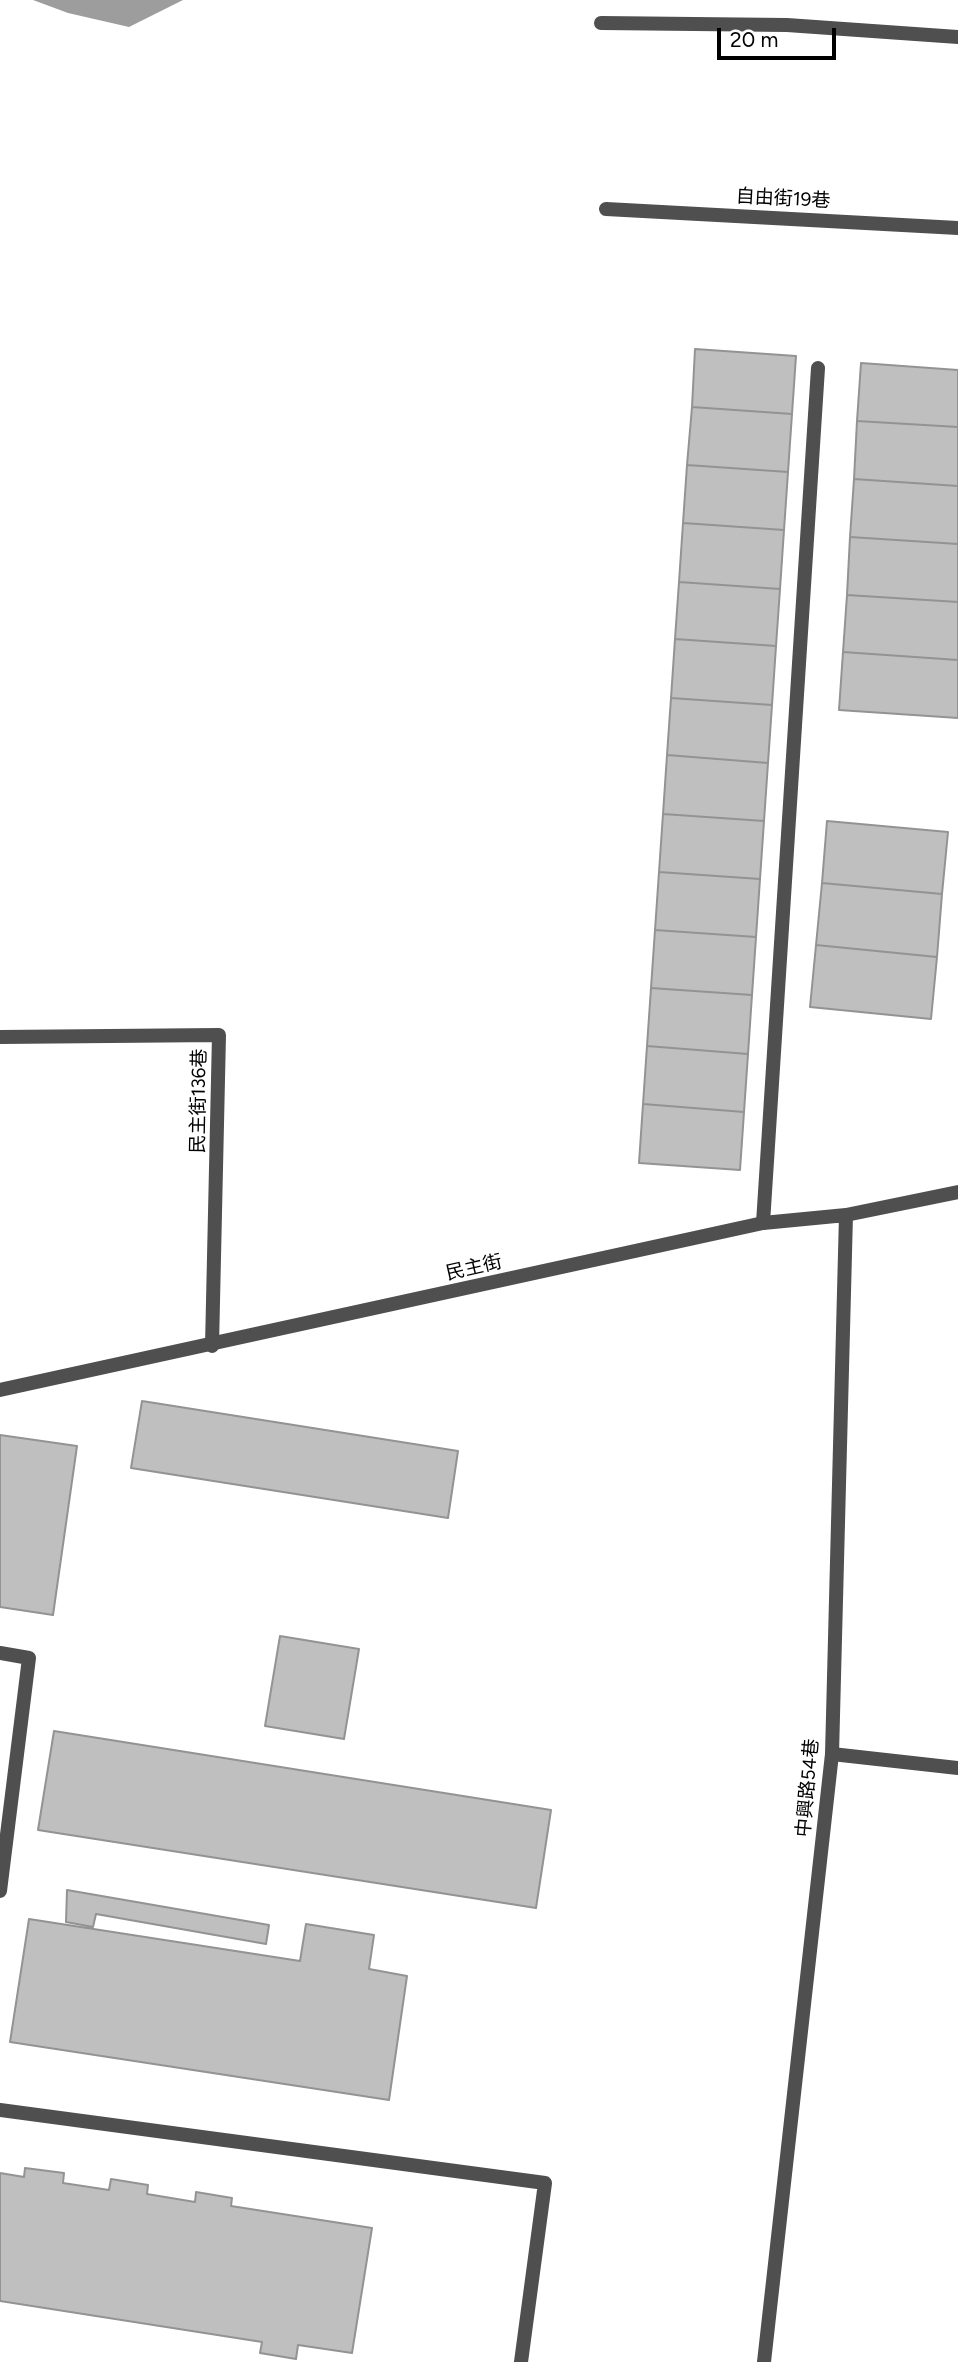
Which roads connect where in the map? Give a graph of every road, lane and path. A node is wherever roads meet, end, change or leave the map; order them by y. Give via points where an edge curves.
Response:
1 (601, 23) dead end
2 (958, 37) edge
3 (606, 209) dead end
4 (958, 228) edge
5 (818, 368) dead end
6 (0, 1037) edge
7 (958, 1192) edge
8 (846, 1215) junction
9 (763, 1223) junction
10 (212, 1346) junction
11 (0, 1391) edge
12 (0, 1653) edge
13 (832, 1754) junction
14 (958, 1768) edge
15 (0, 1891) edge
16 (0, 2109) edge
17 (521, 2362) edge
18 (764, 2362) edge

1 - 2 street via 787,25
3 - 4 street, 自由街19巷
5 - 9 street
6 - 10 street, 民主街136巷 via 219,1035
7 - 8 street, 民主街
8 - 9 street, 民主街
8 - 13 street, 中興路54巷
9 - 10 street, 民主街
10 - 11 street, 民主街
12 - 15 street via 29,1658
13 - 14 street
13 - 18 street, 中興路54巷
16 - 17 street via 545,2183

